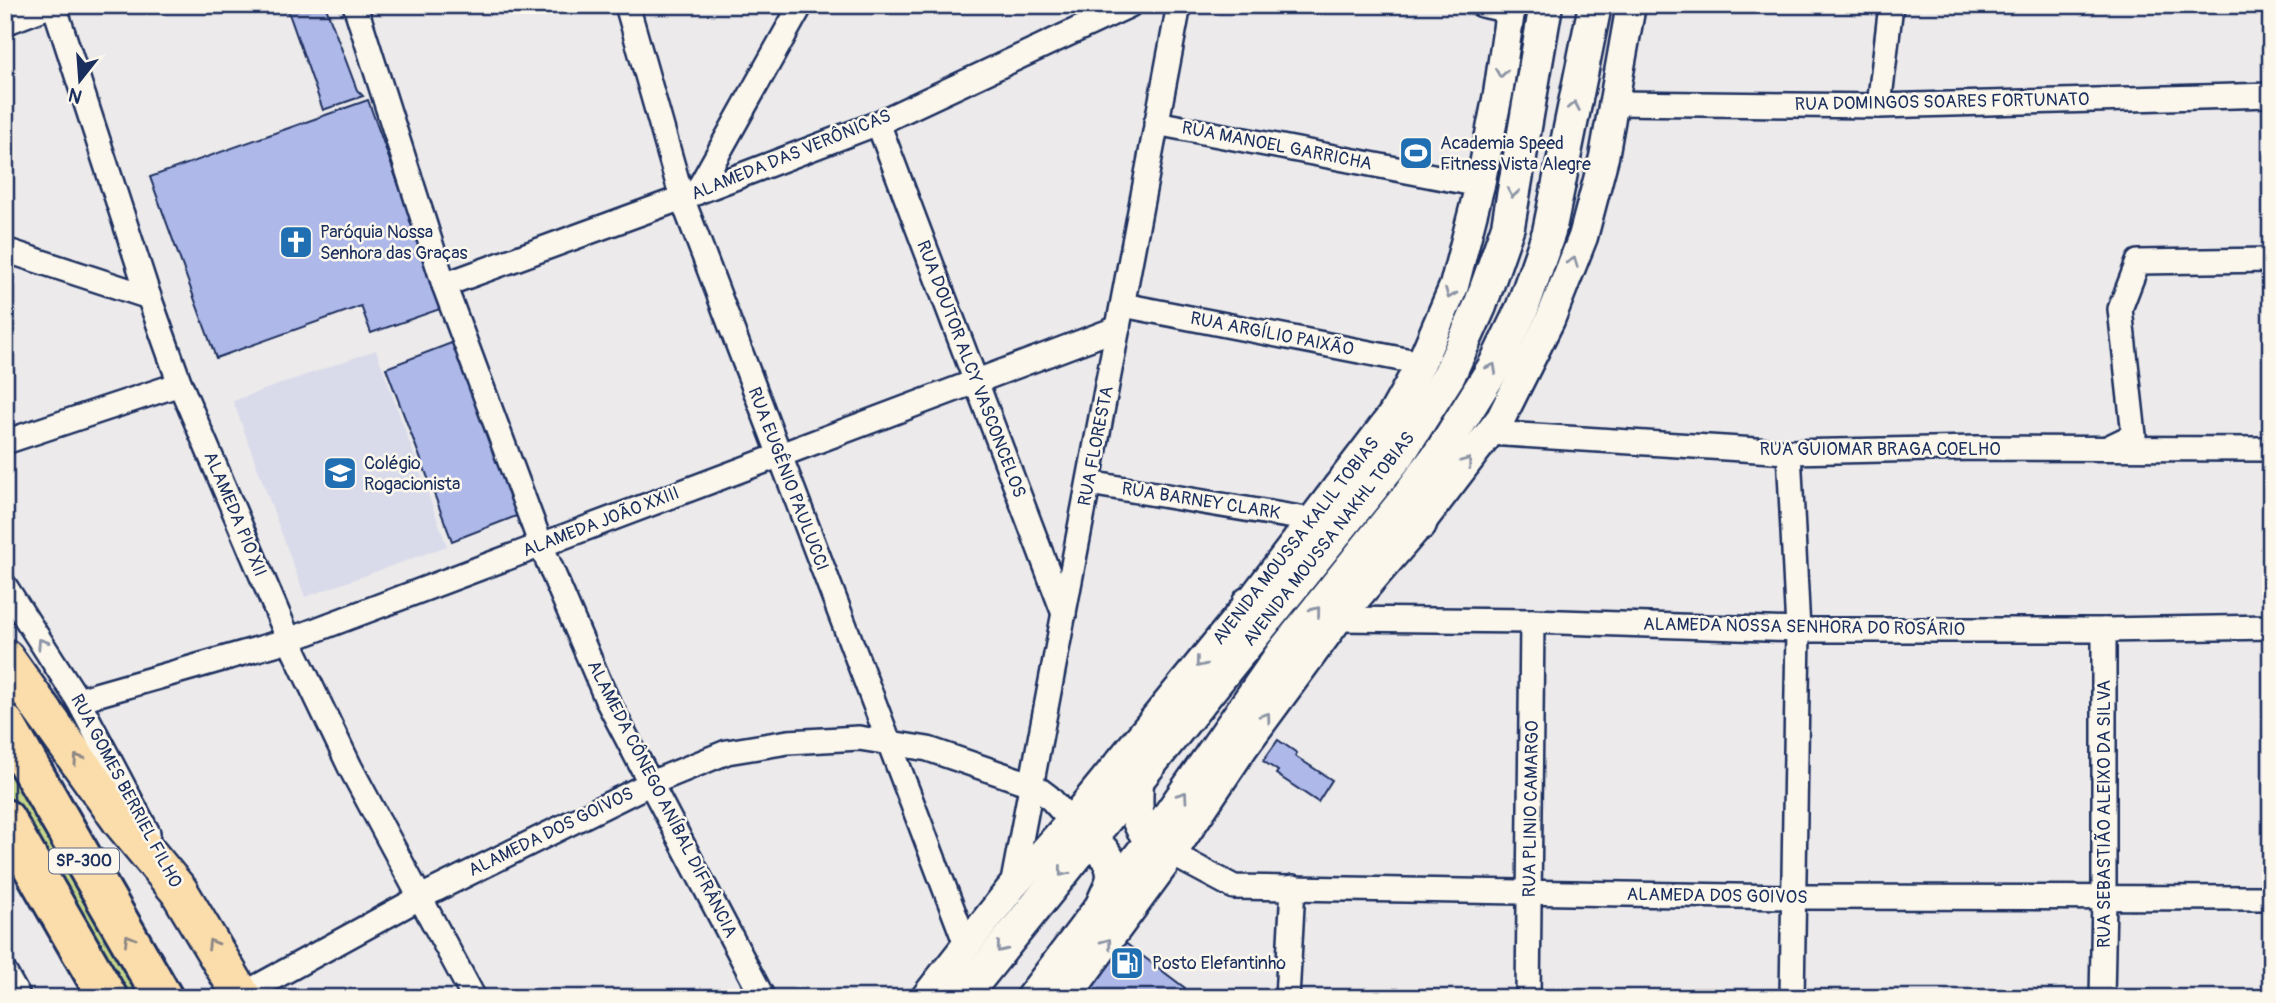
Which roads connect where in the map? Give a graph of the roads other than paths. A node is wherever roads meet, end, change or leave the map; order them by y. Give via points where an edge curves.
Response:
1 (53, 5) edge
2 (355, 5) edge
3 (626, 5) edge
4 (801, 5) edge
5 (1130, 5) edge
6 (1482, 5) edge
7 (1595, 5) edge
8 (1631, 5) edge
9 (1891, 5) edge
10 (1511, 8) edge
11 (1174, 10) edge
12 (1543, 19) edge
13 (5, 23) edge
14 (1586, 47) junction
15 (2271, 94) edge
16 (1614, 103) junction
17 (1879, 106) junction
18 (878, 122) junction
19 (1156, 123) junction
20 (1480, 185) junction
21 (689, 195) junction
22 (5, 250) edge
23 (2271, 260) edge
24 (444, 285) junction
25 (149, 297) junction
26 (1123, 305) junction
27 (1118, 328) junction
28 (1421, 363) junction
29 (976, 382) junction
30 (180, 384) junction
31 (1489, 433) junction
32 (5, 442) edge
33 (1443, 449) junction
34 (2104, 449) junction
35 (2271, 449) edge
36 (1789, 452) junction
37 (1399, 454) junction
38 (779, 455) junction
39 (1089, 483) junction
40 (1339, 488) junction
41 (1312, 520) junction
42 (1420, 524) junction
43 (541, 544) junction
44 (5, 586) edge
45 (1249, 603) junction
46 (1065, 615) junction
47 (1338, 619) junction
48 (1532, 621) junction
49 (2271, 627) edge
50 (2104, 629) junction
51 (1798, 630) junction
52 (289, 640) junction
53 (5, 658) edge
54 (1226, 670) junction
55 (78, 699) junction
56 (5, 724) edge
57 (889, 743) junction
58 (1243, 748) junction
59 (1205, 765) junction
60 (1137, 780) junction
61 (651, 783) junction
62 (1033, 785) junction
63 (5, 819) edge
64 (1080, 830) junction
65 (1162, 847) junction
66 (44, 887) junction
67 (1293, 887) junction
68 (179, 891) junction
69 (1530, 894) junction
70 (421, 897) junction
71 (1793, 897) junction
72 (2271, 898) edge
73 (2104, 899) junction
74 (1013, 903) junction
75 (1100, 911) junction
76 (967, 947) junction
77 (5, 974) edge
78 (970, 991) edge
79 (242, 996) edge
80 (19, 998) edge
81 (94, 998) edge
82 (108, 998) edge
83 (163, 998) edge
84 (474, 998) edge
85 (763, 998) edge
86 (925, 998) edge
87 (1032, 998) edge
88 (1066, 998) edge
89 (1287, 998) edge
90 (1528, 998) edge
91 (1792, 998) edge
92 (2102, 998) edge

1 - 13 street
1 - 25 street, ALAMEDA PIO XII
2 - 24 street, ALAMEDA CÔNEGO ANÍBAL DIFRÂNCIA
3 - 21 street, RUA EUGÊNIO PAULUCCI
4 - 21 street
5 - 18 street, ALAMEDA DAS VERÔNICAS
6 - 10 street
7 - 14 main road, AVENIDA MOUSSA NAKHL TOBIAS
8 - 16 street
9 - 17 street
10 -> 20 street, AVENIDA MOUSSA KALIL TOBIAS
11 - 19 street, RUA FLORESTA
12 - 14 main road via 1551,28 1574,33
12 -> 37 main road, AVENIDA MOUSSA NAKHL TOBIAS via 1508,226 1449,375
33 -> 14 main road, AVENIDA MOUSSA NAKHL TOBIAS via 1494,367 1522,309 1549,232
15 - 17 street, RUA DOMINGOS SOARES FORTUNATO
16 - 17 street, RUA DOMINGOS SOARES FORTUNATO
31 -> 16 street via 1550,320 1583,237
18 - 21 street, ALAMEDA DAS VERÔNICAS
18 - 29 street, RUA DOUTOR ALCY VASCONCELOS
19 - 20 street, RUA MANOEL GARRICHA
19 - 26 street, RUA FLORESTA
20 -> 28 street, AVENIDA MOUSSA KALIL TOBIAS via 1454,286
21 - 24 street, ALAMEDA DAS VERÔNICAS
21 - 38 street, RUA EUGÊNIO PAULUCCI
22 - 25 street
23 - 34 street via 2138,262 2120,309 2134,435
24 - 43 street, ALAMEDA CÔNEGO ANÍBAL DIFRÂNCIA
25 - 30 street, ALAMEDA PIO XII
26 - 27 street, RUA FLORESTA
26 - 28 street, RUA ARGÍLIO PAIXÃO
27 - 29 street, ALAMEDA JOÃO XXIII
27 - 39 street, RUA FLORESTA
28 - 40 street, AVENIDA MOUSSA KALIL TOBIAS via 1392,415
29 - 38 street, ALAMEDA JOÃO XXIII
29 - 46 street, RUA DOUTOR ALCY VASCONCELOS
30 - 32 street
30 - 52 street, ALAMEDA PIO XII
31 - 36 street, RUA GUIOMAR BRAGA COELHO
42 -> 31 street
33 - 42 main road
59 -> 33 main road, AVENIDA MOUSSA NAKHL TOBIAS via 1284,651
34 - 35 street, RUA GUIOMAR BRAGA COELHO
34 - 36 street, RUA GUIOMAR BRAGA COELHO
36 - 51 street
37 - 40 main road
37 - 54 main road, AVENIDA MOUSSA NAKHL TOBIAS
38 - 43 street, ALAMEDA JOÃO XXIII
38 - 57 street, RUA EUGÊNIO PAULUCCI
39 - 41 street, RUA BARNEY CLARK
39 - 46 street, RUA FLORESTA
40 - 41 street, AVENIDA MOUSSA KALIL TOBIAS
41 - 45 street, AVENIDA MOUSSA KALIL TOBIAS
42 - 47 street
43 - 52 street, ALAMEDA JOÃO XXIII
43 - 61 street, ALAMEDA CÔNEGO ANÍBAL DIFRÂNCIA via 607,699
55 -> 44 street, RUA GOMES BERRIEL FILHO
45 - 54 main road
45 -> 64 street, AVENIDA MOUSSA KALIL TOBIAS
46 - 62 street, RUA FLORESTA
47 - 48 street, ALAMEDA NOSSA SENHORA DO ROSÁRIO
58 -> 47 street
48 - 51 street, ALAMEDA NOSSA SENHORA DO ROSÁRIO
48 - 69 street, RUA PLINIO CAMARGO
49 - 50 street, ALAMEDA NOSSA SENHORA DO ROSÁRIO
50 - 51 street, ALAMEDA NOSSA SENHORA DO ROSÁRIO
50 - 73 street, RUA SEBASTIÃO ALEIXO DA SILVA
51 - 71 street
52 - 55 street, ALAMEDA JOÃO XXIII
52 - 70 street, ALAMEDA PIO XII via 350,767
68 -> 53 highway via 122,822
54 - 60 main road, AVENIDA MOUSSA NAKHL TOBIAS
55 - 68 street, RUA GOMES BERRIEL FILHO
83 -> 56 highway, SP-300
57 - 61 street, ALAMEDA DOS GOIVOS via 859,738 727,752
57 - 62 street, ALAMEDA DOS GOIVOS via 928,749
57 - 76 street, RUA EUGÊNIO PAULUCCI
58 - 59 main road
58 - 65 street
65 -> 59 main road, AVENIDA MOUSSA NAKHL TOBIAS
60 - 64 main road, AVENIDA MOUSSA NAKHL TOBIAS
60 - 65 main road via 1137,821
61 - 70 street, ALAMEDA DOS GOIVOS
61 - 85 street, ALAMEDA CÔNEGO ANÍBAL DIFRÂNCIA
62 - 64 street, ALAMEDA DOS GOIVOS
62 - 74 street, RUA FLORESTA
63 - 66 highway, SP-300
64 -> 74 main road, AVENIDA MOUSSA NAKHL TOBIAS
64 - 75 main road via 1100,846 1113,876
65 - 67 street, ALAMEDA DOS GOIVOS via 1234,887
65 - 75 main road, AVENIDA MOUSSA NAKHL TOBIAS
88 -> 65 street
66 - 81 highway
66 - 82 highway, SP-300
67 - 69 street, ALAMEDA DOS GOIVOS
67 - 89 street
79 -> 68 highway, RUA GOMES BERRIEL FILHO
69 - 71 street, ALAMEDA DOS GOIVOS
69 - 90 street, RUA PLINIO CAMARGO
70 - 79 street, ALAMEDA DOS GOIVOS
70 - 84 street, ALAMEDA PIO XII
71 - 73 street, ALAMEDA DOS GOIVOS
71 - 91 street
72 - 73 street, ALAMEDA DOS GOIVOS
73 - 92 street, RUA SEBASTIÃO ALEIXO DA SILVA
74 - 76 street
74 -> 78 main road, AVENIDA MOUSSA NAKHL TOBIAS
75 - 87 main road, AVENIDA MOUSSA NAKHL TOBIAS
76 - 86 street
77 - 80 street

